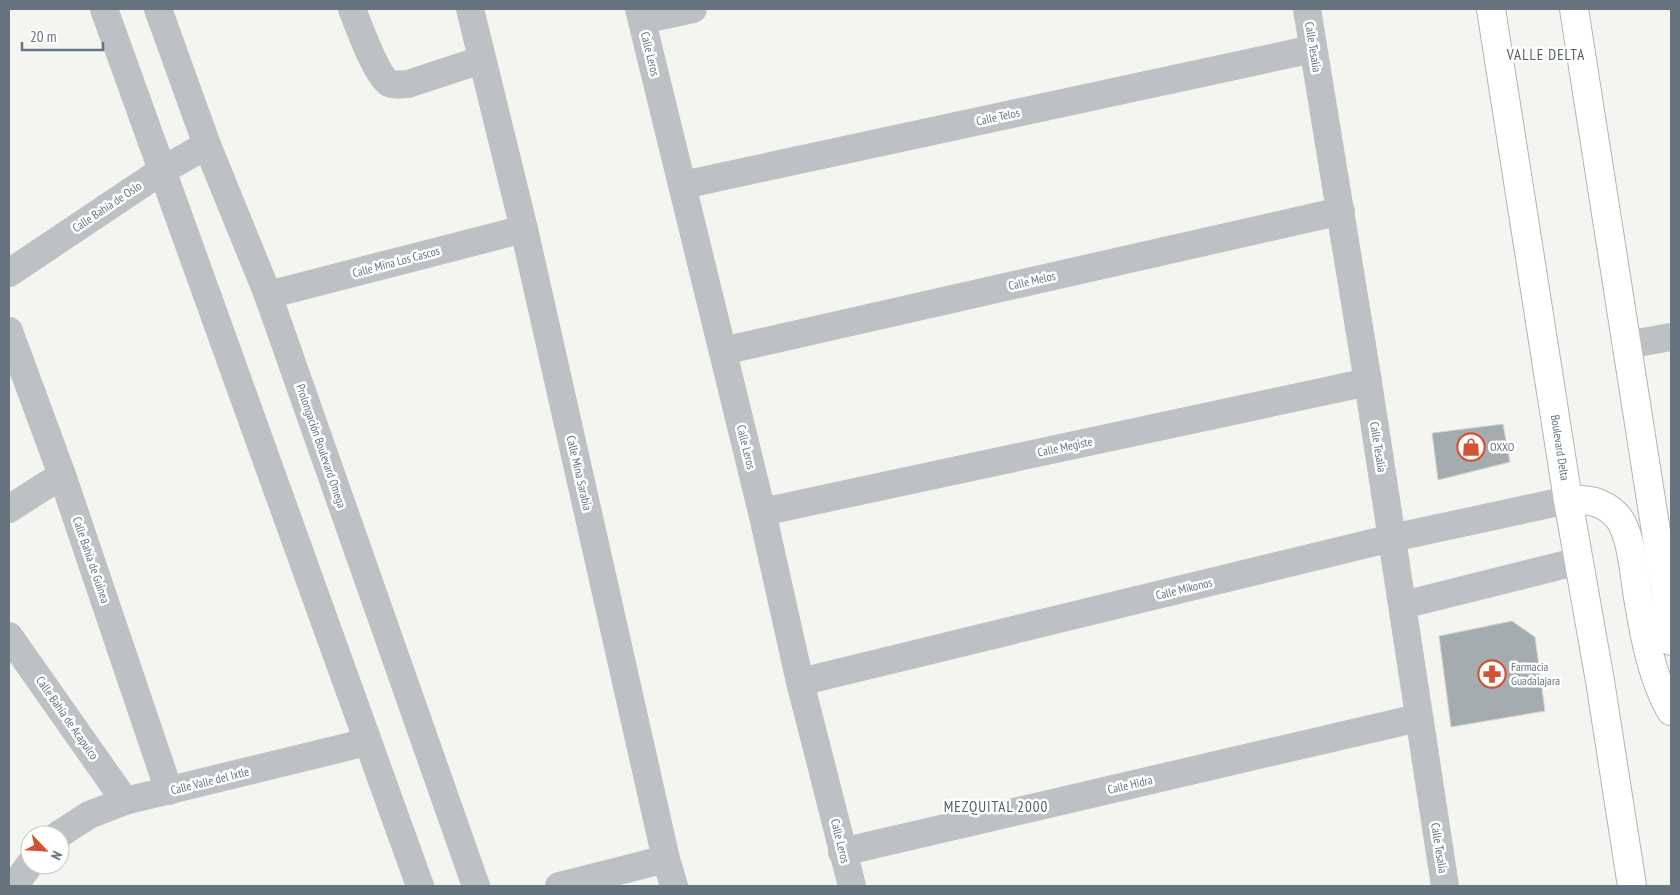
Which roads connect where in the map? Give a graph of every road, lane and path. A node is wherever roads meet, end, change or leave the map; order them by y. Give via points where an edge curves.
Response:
1 (104, 9) edge
2 (158, 9) edge
3 (352, 9) edge
4 (470, 9) edge
5 (693, 9) edge
6 (1307, 9) edge
7 (1491, 9) edge
8 (1574, 9) edge
9 (641, 15) edge
10 (1313, 49) junction
11 (482, 60) junction
12 (207, 145) junction
13 (163, 170) junction
14 (683, 184) junction
15 (1340, 211) junction
16 (524, 229) junction
17 (9, 273) edge
18 (268, 295) junction
19 (9, 331) edge
20 (1671, 337) edge
21 (1626, 345) junction
22 (723, 351) junction
23 (1368, 382) junction
24 (62, 475) junction
25 (1568, 500) junction
26 (9, 509) edge
27 (762, 512) junction
28 (1392, 538) junction
29 (1579, 561) junction
30 (1403, 605) junction
31 (9, 636) edge
32 (1671, 641) edge
33 (800, 682) junction
34 (1671, 711) edge
35 (1418, 718) junction
36 (367, 742) junction
37 (168, 791) junction
38 (125, 801) junction
39 (70, 828) edge
40 (842, 852) junction
41 (666, 859) junction
42 (22, 875) edge
43 (1441, 885) edge
44 (14, 886) edge
45 (420, 886) edge
46 (476, 886) edge
47 (559, 886) edge
48 (674, 886) edge
49 (852, 886) edge
50 (1632, 886) edge

1 - 13 street
2 - 12 street, Prolongación Boulevard Omega
3 - 11 street via 377,69 390,83 408,84
4 - 11 street, Calle Mina Sarabia
5 - 9 street
6 - 10 street, Calle Tesalia
7 - 25 main road, Boulevard Delta
8 - 21 main road
9 - 14 street, Calle Leros
10 - 14 street, Calle Telos
10 - 15 street, Calle Tesalia
11 - 16 street, Calle Mina Sarabia
12 - 13 street, Calle Bahía de Oslo
12 - 18 street, Prolongación Boulevard Omega
13 - 17 street, Calle Bahía de Oslo
13 - 36 street
14 - 22 street, Calle Leros
15 - 22 street, Calle Melos
15 - 23 street, Calle Tesalia
16 - 18 street, Calle Mina Los Cascos
16 - 41 street, Calle Mina Sarabia
18 - 46 street, Prolongación Boulevard Omega
19 - 24 street, Calle Bahía de Guinea
20 - 21 street
21 - 32 main road
22 - 27 street, Calle Leros
23 - 27 street, Calle Megiste
23 - 28 street, Calle Tesalia
24 - 26 street
24 - 37 street, Calle Bahía de Guinea
25 - 28 street, Calle Mikonos
25 - 29 main road, Boulevard Delta
25 - 34 main road via 1585,499 1602,504 1618,517 1629,539 1649,652
27 - 33 street, Calle Leros
28 - 30 street, Calle Tesalia
28 - 33 street, Calle Mikonos
29 - 30 street
29 - 50 main road, Boulevard Delta
30 - 35 street, Calle Tesalia
31 - 38 street, Calle Bahía de Acapulco
33 - 40 street, Calle Leros
35 - 40 street, Calle Hidra
35 - 43 street, Calle Tesalia
36 - 37 street, Calle Valle del Ixtle
36 - 45 street
37 - 38 street, Calle Valle del Ixtle
38 - 39 street, Calle Valle del Ixtle via 90,815
40 - 49 street, Calle Leros
41 - 47 street
41 - 48 street, Calle Mina Sarabia
42 - 44 street

